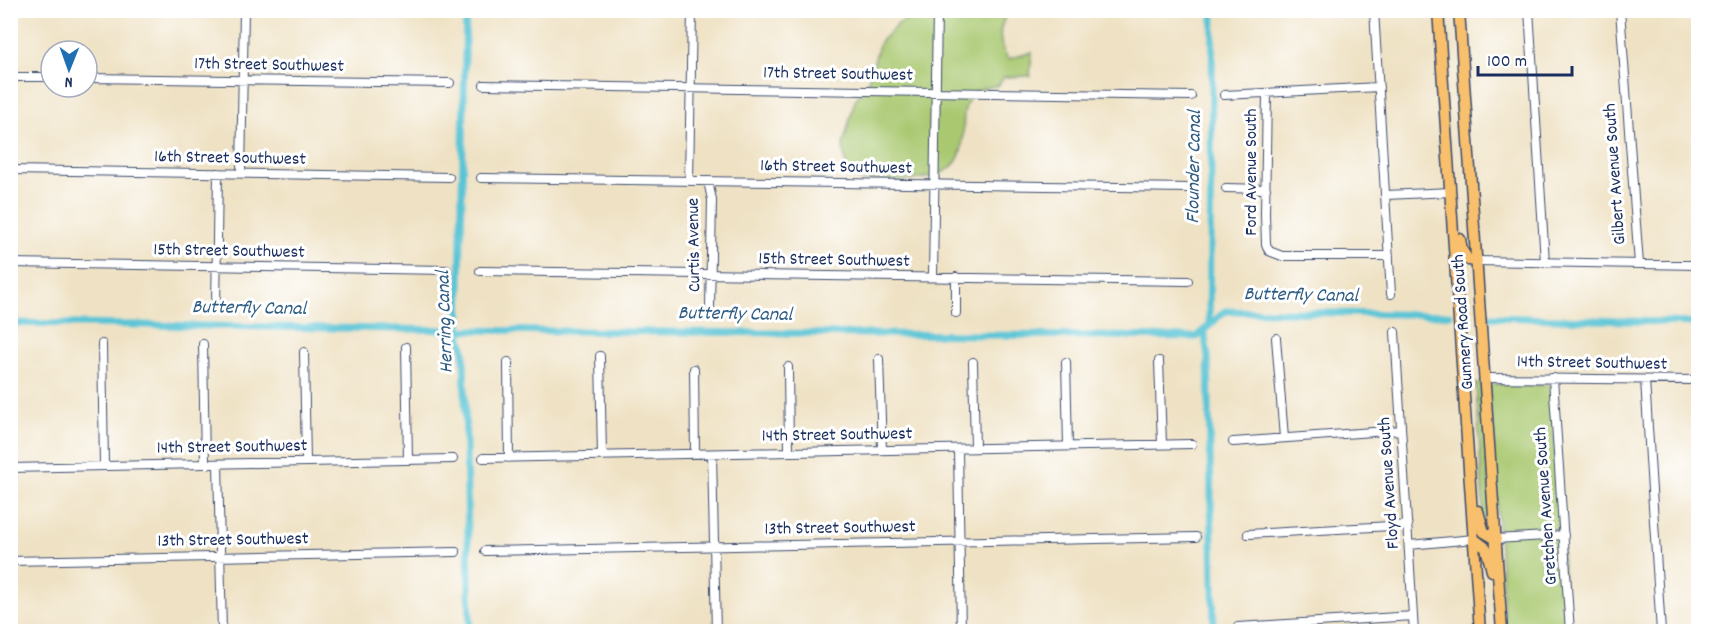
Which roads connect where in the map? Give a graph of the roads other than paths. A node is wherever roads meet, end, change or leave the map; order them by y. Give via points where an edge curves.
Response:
1 (244, 10) edge
2 (692, 10) edge
3 (937, 10) edge
4 (1374, 10) edge
5 (1438, 10) edge
6 (1454, 10) edge
7 (1459, 10) edge
8 (1529, 10) edge
9 (1620, 10) edge
10 (1463, 74) junction
11 (10, 77) edge
12 (39, 77) edge
13 (99, 78) edge
14 (243, 81) junction
15 (450, 83) dead end
16 (484, 85) dead end
17 (691, 87) junction
18 (1379, 87) junction
19 (936, 91) junction
20 (1267, 94) junction
21 (1224, 95) dead end
22 (1191, 96) dead end
23 (1448, 157) junction
24 (10, 170) edge
25 (218, 173) junction
26 (241, 173) junction
27 (449, 177) dead end
28 (481, 178) dead end
29 (689, 180) junction
30 (708, 181) junction
31 (935, 184) junction
32 (1190, 188) dead end
33 (1226, 188) dead end
34 (1266, 189) junction
35 (1451, 192) junction
36 (1386, 195) junction
37 (1389, 256) junction
38 (1477, 261) junction
39 (1545, 262) junction
40 (10, 263) edge
41 (1639, 264) junction
42 (217, 266) junction
43 (1698, 266) edge
44 (447, 270) dead end
45 (480, 271) dead end
46 (711, 274) junction
47 (933, 277) junction
48 (956, 277) junction
49 (1188, 281) dead end
50 (1391, 294) dead end
51 (216, 306) dead end
52 (710, 308) dead end
53 (956, 312) dead end
54 (1395, 333) dead end
55 (1276, 338) dead end
56 (102, 344) dead end
57 (202, 344) dead end
58 (406, 347) dead end
59 (304, 352) dead end
60 (600, 356) dead end
61 (879, 359) dead end
62 (1159, 361) dead end
63 (508, 362) dead end
64 (973, 362) dead end
65 (1066, 362) dead end
66 (788, 367) dead end
67 (694, 369) dead end
68 (1485, 378) junction
69 (1553, 378) junction
70 (1645, 380) junction
71 (1698, 380) edge
72 (1401, 430) junction
73 (1284, 438) junction
74 (1233, 442) dead end
75 (1162, 444) junction
76 (1192, 444) dead end
77 (1068, 446) junction
78 (975, 448) junction
79 (958, 449) junction
80 (882, 450) junction
81 (789, 452) junction
82 (695, 454) junction
83 (712, 454) junction
84 (602, 456) junction
85 (483, 458) dead end
86 (509, 458) junction
87 (453, 459) dead end
88 (408, 460) junction
89 (306, 462) junction
90 (206, 464) junction
91 (218, 464) junction
92 (104, 465) junction
93 (10, 468) edge
94 (1470, 492) junction
95 (1408, 525) junction
96 (1248, 534) dead end
97 (1564, 535) junction
98 (1196, 537) dead end
99 (1474, 539) junction
100 (1496, 539) junction
101 (960, 542) junction
102 (1409, 545) junction
103 (714, 547) junction
104 (485, 551) dead end
105 (456, 552) dead end
106 (220, 556) junction
107 (10, 561) edge
108 (1499, 591) junction
109 (1413, 616) junction
110 (1238, 627) dead end
111 (1196, 630) edge
112 (222, 632) edge
113 (716, 632) edge
114 (961, 632) edge
115 (1129, 632) edge
116 (1414, 632) edge
117 (1480, 632) edge
118 (1502, 632) edge
119 (1570, 632) edge
120 (1661, 632) edge

1 - 14 street
2 - 17 street
3 - 19 street
4 - 18 street
5 - 23 main road, Gunnery Road South
6 - 10 main road via 1457,59
7 - 10 main road, Gunnery Road South
8 - 39 street
9 - 41 street, Gilbert Avenue South
10 - 38 main road, Gunnery Road South
11 - 12 street
13 - 14 street, 17th Street Southwest
14 - 15 street, 17th Street Southwest
14 - 26 street
16 - 17 street, 17th Street Southwest
17 - 19 street, 17th Street Southwest
17 - 29 street
18 - 20 street
18 - 36 street
19 - 22 street, 17th Street Southwest
19 - 31 street
20 - 21 street
20 - 34 street, Ford Avenue South
23 - 35 main road, Gunnery Road South
23 - 38 main road via 1456,172 1462,250 1468,260
24 - 25 street, 16th Street Southwest
25 - 26 street, 16th Street Southwest
25 - 42 street
26 - 27 street, 16th Street Southwest
28 - 29 street, 16th Street Southwest
29 - 30 street, 16th Street Southwest
30 - 31 street, 16th Street Southwest
30 - 46 street, Curtis Avenue via 712,200
31 - 32 street, 16th Street Southwest
31 - 47 street
33 - 34 street
34 - 37 street, Ford Avenue South via 1269,250 1282,256
35 - 36 street
35 - 94 main road, Gunnery Road South
36 - 37 street
37 - 50 street
38 - 39 street
38 - 68 main road, Gunnery Road South
39 - 41 street
40 - 42 street, 15th Street Southwest
41 - 43 street
42 - 44 street, 15th Street Southwest
42 - 51 street
45 - 46 street, 15th Street Southwest
46 - 47 street, 15th Street Southwest
46 - 52 street, Curtis Avenue
47 - 48 street, 15th Street Southwest
48 - 49 street, 15th Street Southwest
48 - 53 street
54 - 72 street, Floyd Avenue South
55 - 73 street
56 - 92 street
57 - 90 street
58 - 88 street
59 - 89 street
60 - 84 street
61 - 80 street
62 - 75 street
63 - 86 street
64 - 78 street
65 - 77 street
66 - 81 street
67 - 82 street
68 - 69 street, 14th Street Southwest
68 - 100 main road, Gunnery Road South
69 - 70 street, 14th Street Southwest
69 - 97 street, Gretchen Avenue South
70 - 71 street, 14th Street Southwest
70 - 120 street
72 - 73 street
72 - 95 street, Floyd Avenue South
73 - 74 street
75 - 76 street, 14th Street Southwest
75 - 77 street, 14th Street Southwest
77 - 78 street, 14th Street Southwest
78 - 79 street, 14th Street Southwest
79 - 80 street, 14th Street Southwest
79 - 101 street
80 - 81 street, 14th Street Southwest
81 - 83 street, 14th Street Southwest
82 - 83 street, 14th Street Southwest
82 - 84 street, 14th Street Southwest
83 - 103 street
84 - 86 street, 14th Street Southwest
85 - 86 street, 14th Street Southwest
87 - 88 street, 14th Street Southwest
88 - 89 street, 14th Street Southwest
89 - 91 street, 14th Street Southwest
90 - 91 street, 14th Street Southwest
90 - 92 street, 14th Street Southwest
91 - 106 street
92 - 93 street, 14th Street Southwest
94 - 99 main road, Gunnery Road South
94 - 100 main road via 1476,498 1480,525
95 - 96 street
95 - 102 street, Floyd Avenue South
97 - 100 street
97 - 119 street, Gretchen Avenue South
98 - 101 street, 13th Street Southwest
99 - 102 street
99 - 108 main road via 1486,548 1492,579
99 - 117 main road, Gunnery Road South
100 - 108 main road, Gunnery Road South
101 - 103 street, 13th Street Southwest
101 - 114 street
102 - 109 street, Floyd Avenue South
103 - 104 street, 13th Street Southwest
103 - 113 street
105 - 106 street, 13th Street Southwest
106 - 107 street, 13th Street Southwest
106 - 112 street
108 - 118 main road, Gunnery Road South
109 - 110 street
109 - 116 street, Floyd Avenue South
111 - 115 street

